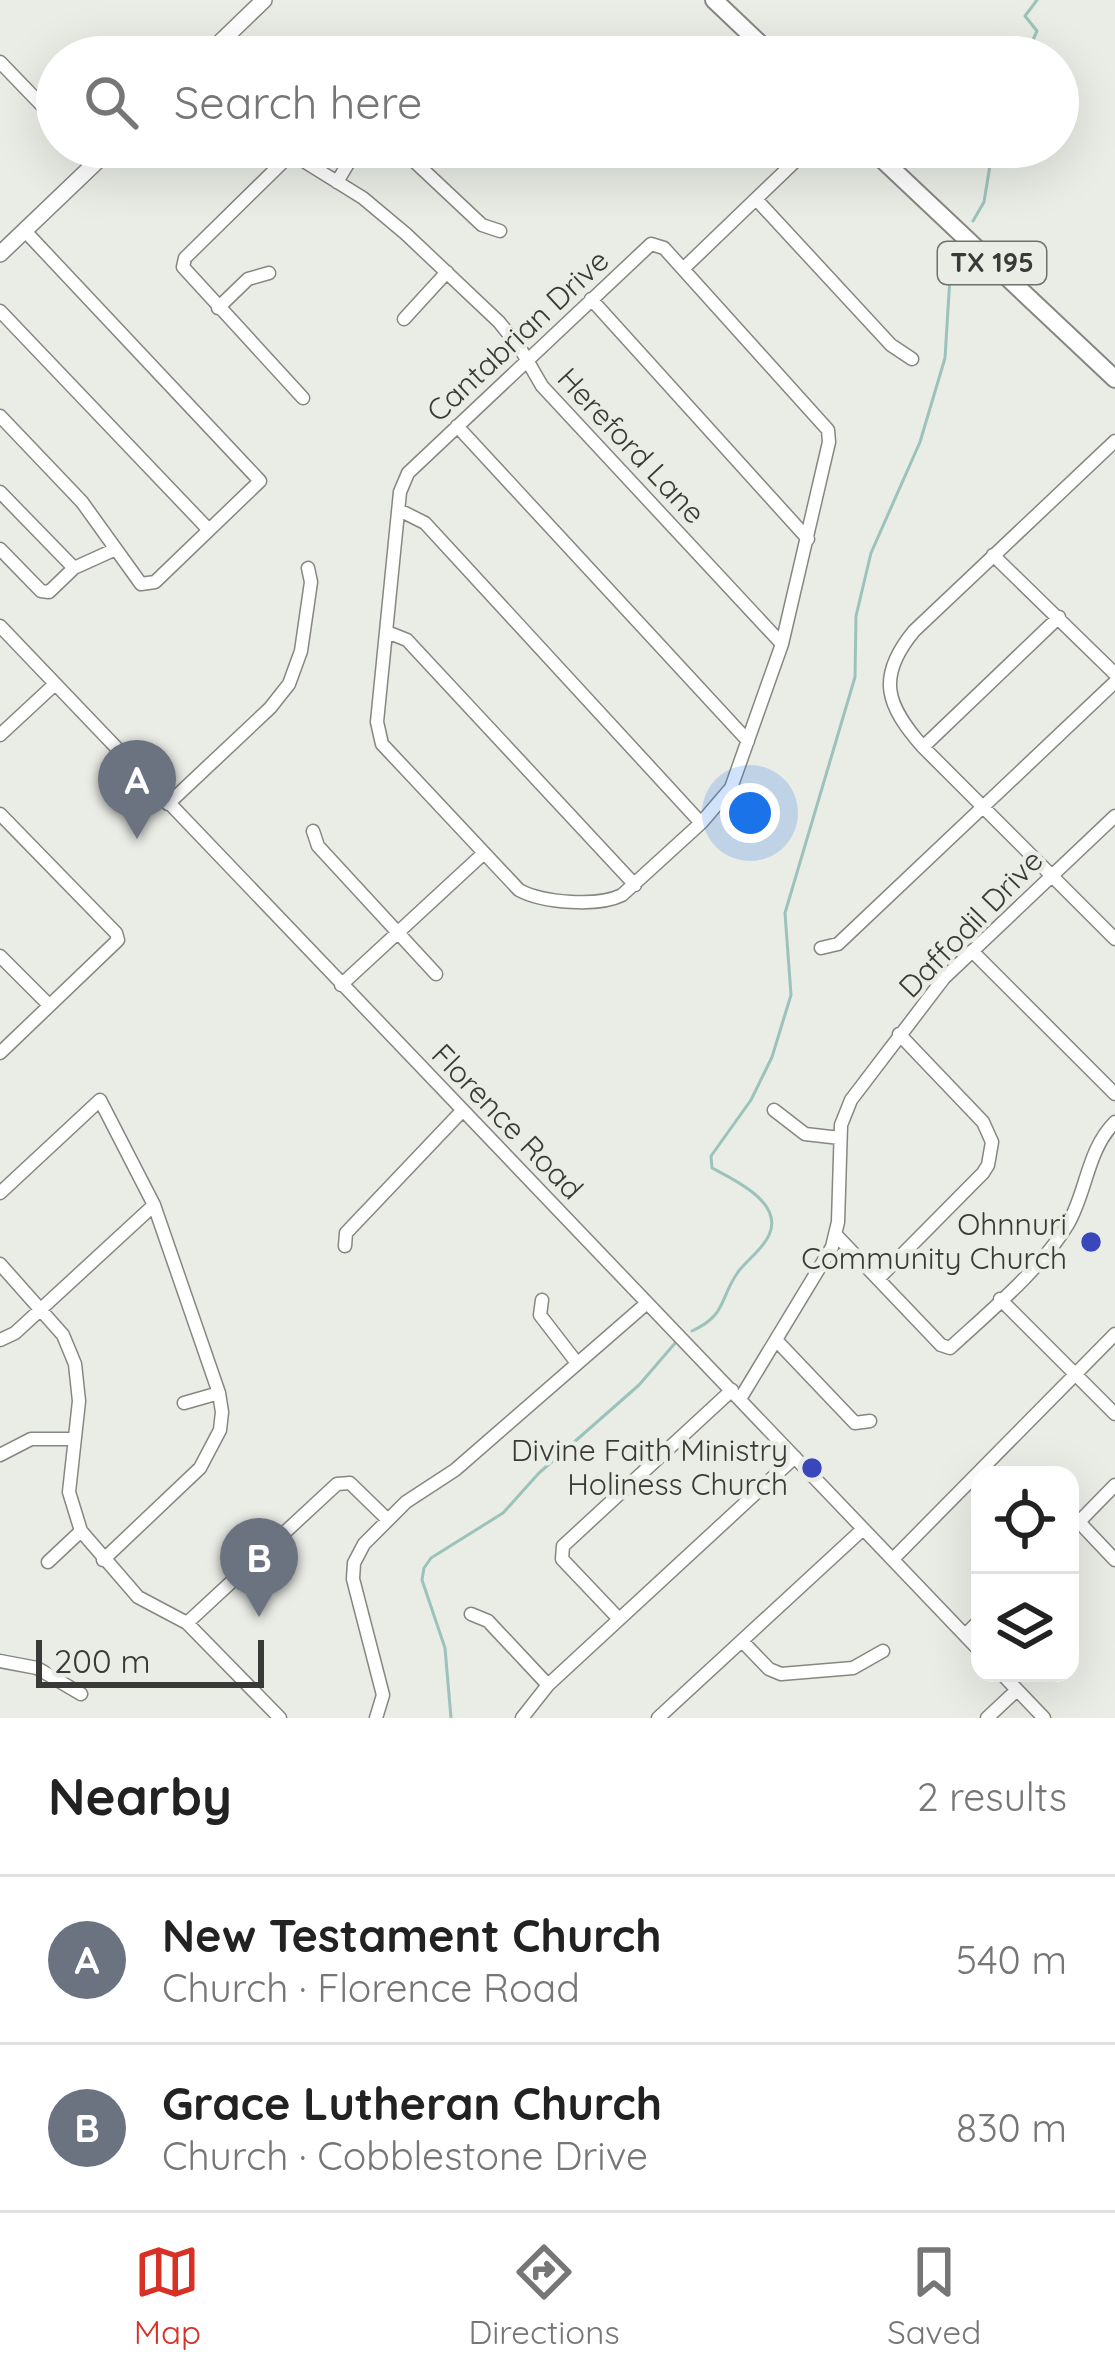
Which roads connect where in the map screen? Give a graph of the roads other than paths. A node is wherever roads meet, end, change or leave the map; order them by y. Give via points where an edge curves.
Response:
1 (264, 0) edge
2 (714, 0) edge
3 (227, 36) edge
4 (752, 36) edge
5 (0, 62) edge
6 (36, 100) edge
7 (90, 168) edge
8 (270, 168) edge
9 (314, 168) edge
10 (345, 168) edge
11 (421, 168) edge
12 (789, 168) edge
13 (891, 168) edge
14 (337, 182) junction
15 (757, 199) junction
16 (25, 231) junction
17 (500, 231) dead end
18 (0, 254) edge
19 (683, 269) junction
20 (447, 272) junction
21 (268, 273) dead end
22 (591, 299) junction
23 (218, 308) junction
24 (0, 311) edge
25 (404, 319) dead end
26 (912, 359) dead end
27 (526, 362) junction
28 (1115, 379) edge
29 (303, 398) dead end
30 (0, 416) edge
31 (457, 426) junction
32 (1115, 440) edge
33 (0, 492) edge
34 (399, 510) junction
35 (209, 530) junction
36 (808, 539) junction
37 (0, 549) edge
38 (116, 549) junction
39 (993, 555) junction
40 (74, 568) junction
41 (308, 568) dead end
42 (1059, 616) junction
43 (0, 626) edge
44 (387, 632) junction
45 (782, 644) junction
46 (1115, 678) edge
47 (55, 684) junction
48 (3, 727) edge
49 (748, 741) junction
50 (922, 747) junction
51 (168, 804) junction
52 (982, 806) junction
53 (0, 814) edge
54 (1115, 816) edge
55 (700, 823) junction
56 (313, 832) dead end
57 (484, 853) junction
58 (1051, 875) junction
59 (635, 885) junction
60 (397, 933) junction
61 (1115, 939) edge
62 (821, 948) dead end
63 (972, 951) junction
64 (0, 956) edge
65 (436, 974) dead end
66 (341, 985) junction
67 (49, 1005) junction
68 (899, 1034) junction
69 (0, 1053) edge
70 (1115, 1094) edge
71 (774, 1110) dead end
72 (462, 1111) junction
73 (1115, 1122) edge
74 (840, 1138) junction
75 (0, 1193) edge
76 (154, 1205) junction
77 (836, 1235) junction
78 (344, 1246) dead end
79 (0, 1264) edge
80 (878, 1279) junction
81 (1000, 1299) junction
82 (542, 1300) dead end
83 (647, 1303) junction
84 (42, 1309) junction
85 (1115, 1334) edge
86 (0, 1340) edge
87 (776, 1340) junction
88 (577, 1363) junction
89 (1076, 1373) junction
90 (219, 1393) junction
91 (736, 1394) junction
92 (184, 1403) dead end
93 (1115, 1414) edge
94 (870, 1421) dead end
95 (74, 1439) junction
96 (0, 1455) edge
97 (795, 1457) junction
98 (1115, 1485) edge
99 (388, 1520) junction
100 (1079, 1522) edge
101 (863, 1529) junction
102 (81, 1531) junction
103 (1079, 1531) edge
104 (893, 1559) junction
105 (103, 1560) junction
106 (1115, 1560) edge
107 (48, 1562) dead end
108 (471, 1613) dead end
109 (619, 1619) junction
110 (187, 1623) junction
111 (971, 1629) edge
112 (965, 1635) junction
113 (742, 1641) junction
114 (971, 1641) edge
115 (883, 1651) dead end
116 (0, 1660) edge
117 (1009, 1682) edge
118 (548, 1685) junction
119 (1017, 1690) junction
120 (81, 1694) dead end
121 (280, 1718) edge
122 (376, 1718) edge
123 (522, 1718) edge
124 (658, 1718) edge
125 (988, 1718) edge
126 (1044, 1718) edge

1 - 3 main road
2 - 4 highway
5 - 6 street
7 - 16 main road
8 - 23 street via 183,262
9 - 14 street, Hereford Lane
10 - 14 street
11 - 17 street via 482,225
12 - 15 street
13 - 28 highway, TX 195
14 - 20 street, Hereford Lane
15 - 19 street
15 - 26 street
16 - 18 main road
16 - 35 street via 260,481
19 - 22 street, Cantabrian Drive via 651,244
19 - 36 street, Cantabrian Drive via 828,430
20 - 25 street
20 - 27 street, Hereford Lane
21 - 23 street via 248,279
22 - 27 street, Cantabrian Drive
22 - 36 street
23 - 29 street
24 - 35 street
27 - 31 street, Cantabrian Drive
27 - 45 street, Hereford Lane
30 - 38 street
31 - 34 street, Cantabrian Drive via 408,473
31 - 49 street
32 - 39 street
33 - 40 street
34 - 44 street, Cantabrian Drive
34 - 55 street via 425,523
35 - 38 street via 147,585
36 - 45 street, Cantabrian Drive
37 - 40 street via 41,591
38 - 40 street
39 - 42 street
39 - 50 street via 904,644 890,678 894,713
41 - 51 street via 301,651 289,684
42 - 46 street
42 - 50 street
43 - 47 street, Florence Road
44 - 57 street, Cantabrian Drive via 382,744
44 - 59 street via 407,640
45 - 49 street, Cantabrian Drive
46 - 52 street
47 - 48 street
47 - 51 street, Florence Road
49 - 55 street, Cantabrian Drive via 725,798
50 - 52 street
51 - 66 street, Florence Road
52 - 58 street
52 - 62 street via 838,944
53 - 67 street via 118,940
54 - 58 street, Daffodil Drive
55 - 59 street, Cantabrian Drive
56 - 60 street
57 - 59 street, Cantabrian Drive via 528,895 611,901
57 - 60 street
58 - 61 street
58 - 63 street, Daffodil Drive
60 - 65 street
60 - 66 street
63 - 68 street, Daffodil Drive
63 - 70 street
64 - 67 street
66 - 72 street, Florence Road
67 - 69 street
68 - 74 street, Daffodil Drive via 851,1100
68 - 80 street via 983,1122 992,1152 983,1173
71 - 74 street via 805,1134
72 - 78 street via 346,1233
72 - 83 street, Florence Road
73 - 81 street via 1097,1145 1060,1237
74 - 77 street, Daffodil Drive
75 - 76 street via 100,1100
76 - 84 street
76 - 90 street
77 - 80 street
77 - 87 street, Daffodil Drive
79 - 84 street
80 - 81 street via 950,1348
81 - 89 street
82 - 88 street via 540,1315
83 - 88 street
83 - 91 street, Florence Road
84 - 86 street
84 - 95 street via 75,1364
85 - 89 street
87 - 91 street, Daffodil Drive
87 - 94 street via 855,1424
88 - 99 street
89 - 93 street
89 - 104 street
90 - 92 street
90 - 105 street via 220,1430 200,1468
91 - 97 street, Florence Road
91 - 109 street, Daffodil Drive via 563,1546 562,1559
95 - 96 street via 31,1439
95 - 102 street via 68,1492
97 - 101 street, Florence Road
97 - 109 street
98 - 100 street
99 - 110 street via 350,1483 337,1484
99 - 122 street via 358,1553 353,1579 383,1695
101 - 104 street, Florence Road
101 - 113 street
102 - 105 street
102 - 107 street
103 - 106 street
104 - 112 street, Florence Road
105 - 110 street via 138,1597
108 - 118 street
109 - 118 street
110 - 121 street
111 - 112 street
112 - 114 street, Florence Road
113 - 115 street via 781,1674 853,1668
113 - 124 street
116 - 120 street via 37,1668
117 - 119 street
118 - 123 street
119 - 125 street
119 - 126 street

